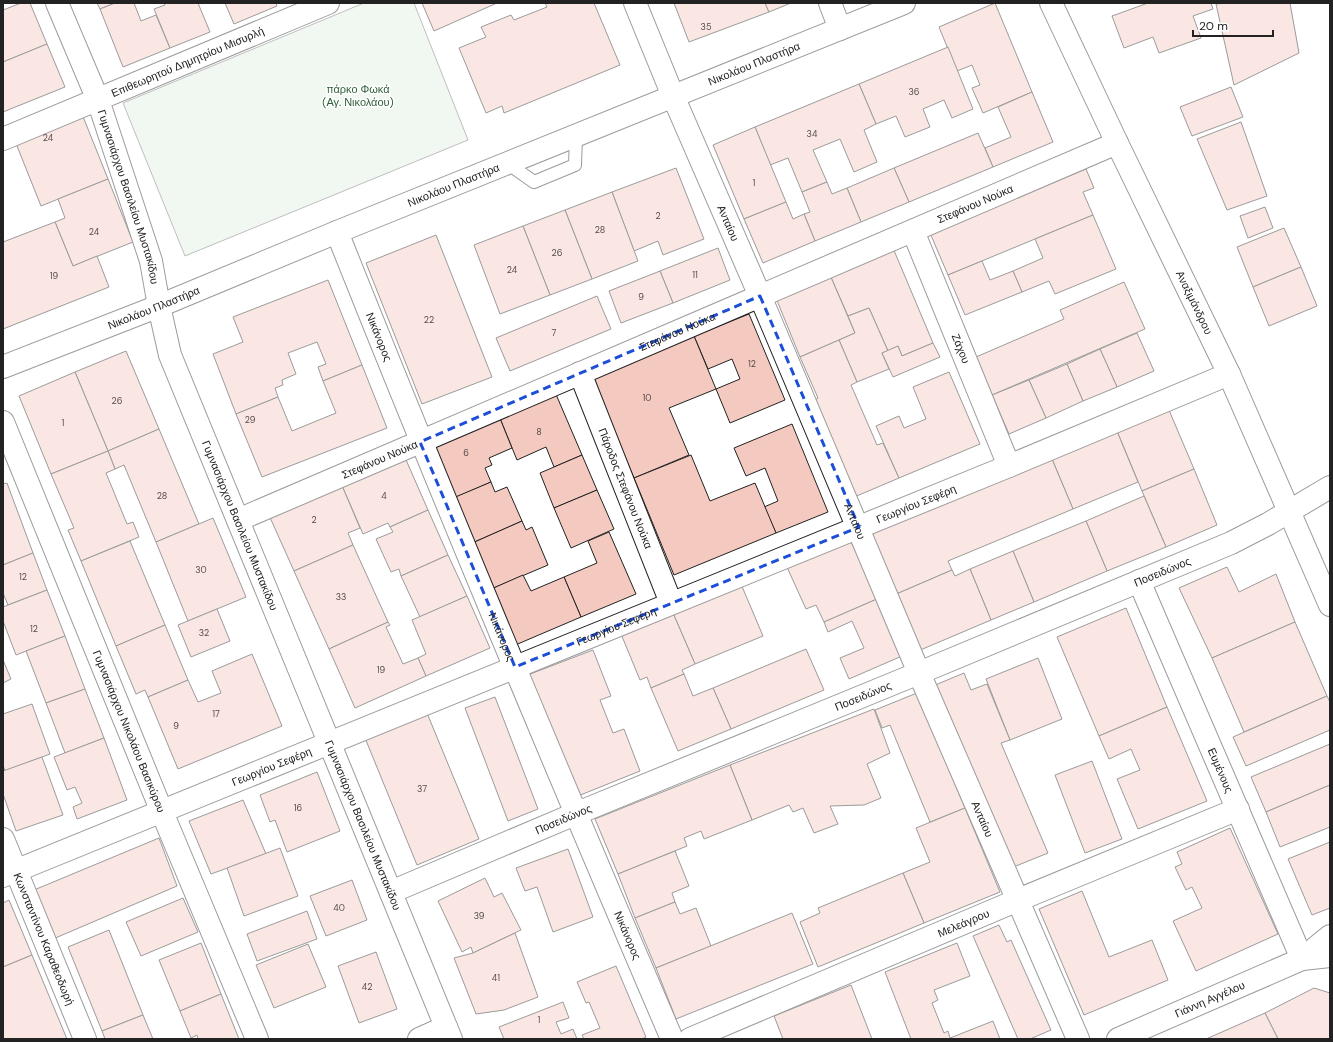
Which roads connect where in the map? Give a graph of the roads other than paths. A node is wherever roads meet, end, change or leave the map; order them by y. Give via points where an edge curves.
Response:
1 (57, 3) edge
2 (328, 3) edge
3 (635, 3) edge
4 (830, 3) edge
5 (904, 3) edge
6 (1051, 3) edge
7 (840, 28) junction
8 (673, 96) junction
9 (98, 100) junction
10 (3, 139) edge
11 (1117, 143) junction
12 (912, 231) junction
13 (337, 232) junction
14 (760, 296) junction
15 (159, 306) junction
16 (3, 367) edge
17 (580, 373) junction
18 (1229, 374) junction
19 (3, 422) edge
20 (420, 442) junction
21 (1009, 466) junction
22 (1330, 487) edge
23 (1289, 511) junction
24 (238, 520) junction
25 (859, 527) junction
26 (1139, 581) junction
27 (671, 603) junction
28 (1330, 605) edge
29 (515, 667) junction
30 (919, 673) junction
31 (330, 743) junction
32 (1238, 809) junction
33 (162, 812) junction
34 (575, 814) junction
35 (3, 839) edge
36 (10, 874) edge
37 (390, 892) junction
38 (1018, 900) junction
39 (1330, 936) edge
40 (1330, 956) edge
41 (1302, 959) junction
42 (448, 1033) edge
43 (85, 1039) edge
44 (257, 1039) edge
45 (419, 1039) edge
46 (672, 1039) edge
47 (690, 1039) edge
48 (1078, 1039) edge
49 (1118, 1039) edge

1 - 9 street, Γυμνασιάρχου Βασιλείου Μυστακίδου
2 - 9 street, Επιθεωρητού Δημητρίου Μισυρλή
3 - 8 street, Ανταίου
4 - 7 street
5 - 7 street, Νικολάου Πλαστήρα
6 - 11 street, Αναξιμάνδρου
7 - 8 street, Νικολάου Πλαστήρα
8 - 13 street, Νικολάου Πλαστήρα
8 - 14 street, Ανταίου
9 - 10 street, Επιθεωρητού Δημητρίου Μισυρλή
9 - 15 street, Γυμνασιάρχου Βασιλείου Μυστακίδου via 151,261
11 - 12 street, Στεφάνου Νούκα
11 - 18 street, Αναξιμάνδρου
12 - 14 street, Στεφάνου Νούκα
12 - 21 street, Ζάχου
13 - 15 street, Νικολάου Πλαστήρα
13 - 20 street, Νικάνορος
14 - 17 street, Στεφάνου Νούκα
14 - 25 street, Ανταίου
15 - 16 street, Νικολάου Πλαστήρα
15 - 24 street, Γυμνασιάρχου Βασιλείου Μυστακίδου via 170,355
17 - 20 street, Στεφάνου Νούκα
17 - 27 street, Πάροδος Στεφάνου Νούκα
18 - 21 street, Γεωργίου Σεφέρη
18 - 23 street, Αναξιμάνδρου
19 - 33 street, Γυμνασιάρχου Νικολάου Βασικύρου
20 - 24 street, Στεφάνου Νούκα
20 - 29 street, Νικάνορος
21 - 25 street, Γεωργίου Σεφέρη
22 - 23 street, Ποσειδώνος
23 - 26 street, Ποσειδώνος via 1231,543
23 - 28 street, Αναξιμάνδρου
24 - 31 street, Γυμνασιάρχου Βασιλείου Μυστακίδου
25 - 27 street, Γεωργίου Σεφέρη
25 - 30 street, Ανταίου
26 - 30 street, Ποσειδώνος
26 - 32 street, Ευμένους
27 - 29 street, Γεωργίου Σεφέρη
29 - 31 street, Γεωργίου Σεφέρη
29 - 34 street, Νικάνορος
30 - 34 street, Ποσειδώνος
30 - 38 street, Ανταίου
31 - 33 street, Γεωργίου Σεφέρη
31 - 37 street, Γυμνασιάρχου Βασιλείου Μυστακίδου
32 - 38 street, Μελεάγρου
32 - 41 street, Ευμένους
33 - 36 street, Γεωργίου Σεφέρη
33 - 44 street, Γυμνασιάρχου Νικολάου Βασικύρου
34 - 37 street, Ποσειδώνος
34 - 46 street, Νικάνορος
35 - 36 street, Κωνσταντίνου Καραθεοδωρή
36 - 43 street, Κωνσταντίνου Καραθεοδωρή
37 - 42 street, Γυμνασιάρχου Βασιλείου Μυστακίδου
38 - 47 street, Μελεάγρου
38 - 48 street, Ανταίου
39 - 41 street, Γιάννη Αγγέλου
40 - 41 street, Γιάννη Αγγέλου
41 - 49 street, Γιάννη Αγγέλου
42 - 45 street

